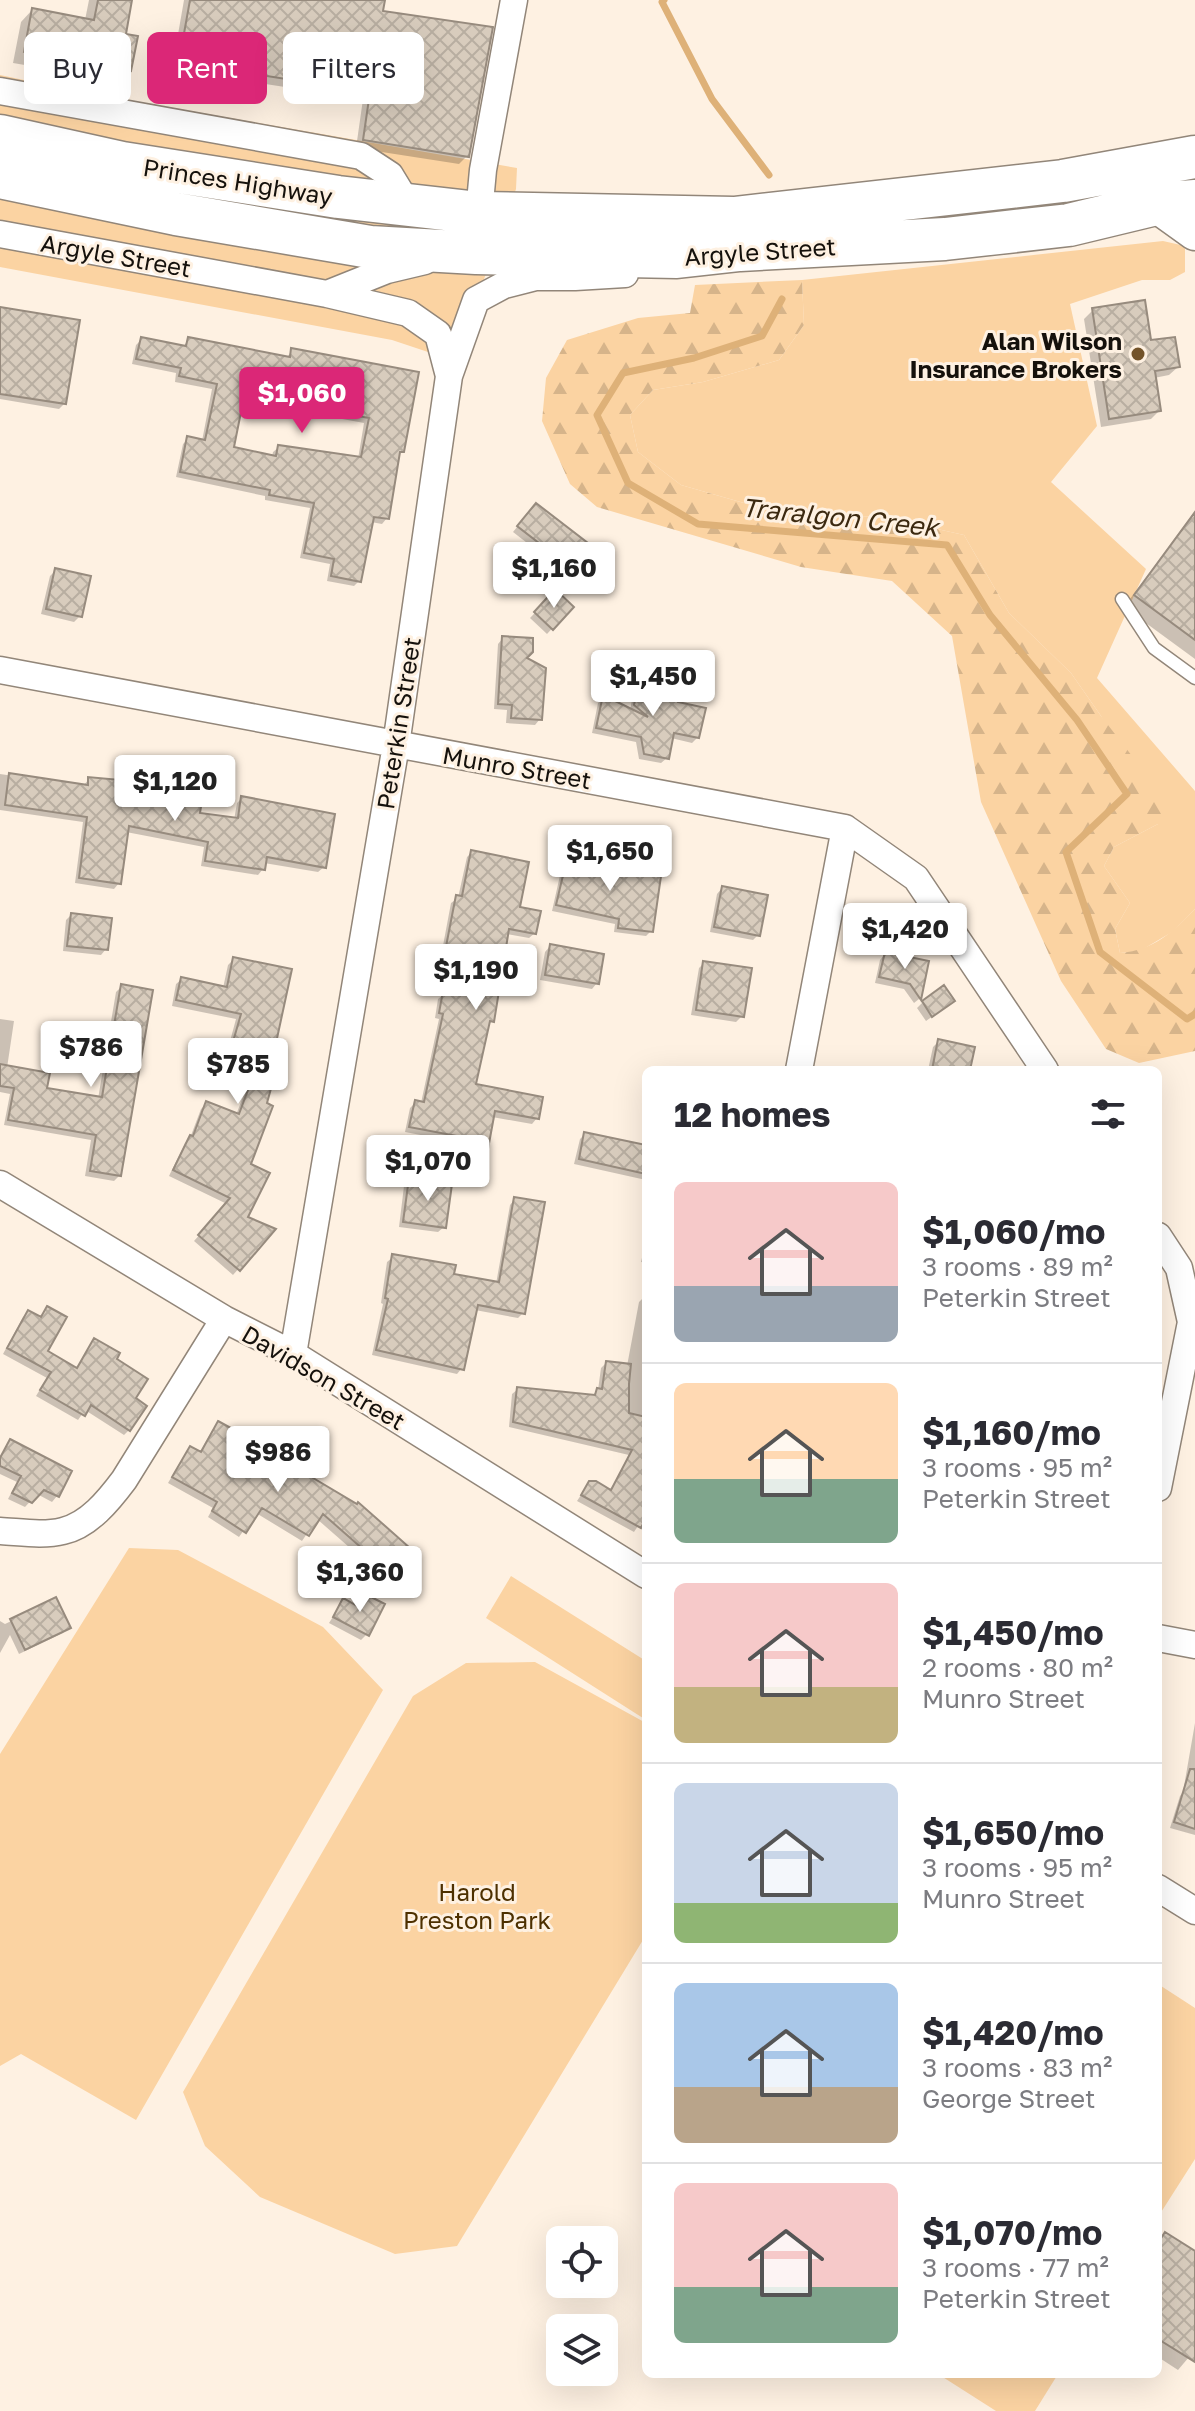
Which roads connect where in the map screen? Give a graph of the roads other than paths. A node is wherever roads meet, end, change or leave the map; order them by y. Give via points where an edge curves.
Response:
1 (514, 0) edge
2 (0, 91) edge
3 (0, 136) edge
4 (1195, 157) edge
5 (122, 163) junction
6 (0, 177) edge
7 (407, 203) junction
8 (1175, 203) edge
9 (1195, 232) edge
10 (478, 233) junction
11 (0, 234) edge
12 (737, 234) junction
13 (677, 257) junction
14 (371, 262) junction
15 (327, 294) junction
16 (449, 376) junction
17 (1122, 599) dead end
18 (0, 670) edge
19 (1195, 678) edge
20 (396, 745) junction
21 (845, 828) junction
22 (800, 1066) edge
23 (1042, 1066) edge
24 (0, 1184) edge
25 (1162, 1242) edge
26 (224, 1319) junction
27 (293, 1354) junction
28 (1162, 1468) edge
29 (0, 1531) edge
30 (642, 1572) edge
31 (1162, 1639) edge
32 (1195, 1645) edge
33 (1162, 1890) edge
34 (1195, 1911) edge

1 - 10 street via 483,170
2 - 7 street via 361,156 390,175
3 - 5 highway, Princes Highway
4 - 12 highway, Argyle Street via 1063,181 937,196
5 - 7 highway, Princes Highway
5 - 14 highway via 188,185 364,222
6 - 14 highway, Princes Highway
7 - 10 highway, Princes Highway
8 - 9 main road
8 - 12 highway, Argyle Street via 1069,225 945,239
10 - 12 highway, Argyle Street
10 - 13 highway, Argyle Street
10 - 14 highway, Princes Highway
11 - 15 street, Argyle Street
12 - 13 highway, Argyle Street
13 - 16 street, Peterkin Street via 631,273 536,277 504,285 476,300
14 - 15 street
15 - 16 street, Argyle Street via 408,313 438,334
16 - 20 street, Peterkin Street
17 - 19 lane via 1154,648
18 - 20 street, Munro Street
20 - 21 street, Munro Street
20 - 27 street, Peterkin Street
21 - 22 street
21 - 23 street via 916,878
24 - 26 street, Davidson Street
25 - 28 street via 1179,1268 1191,1322
26 - 27 street, Davidson Street
26 - 29 street via 107,1503 64,1531
27 - 30 street, Davidson Street
31 - 32 street
33 - 34 street

